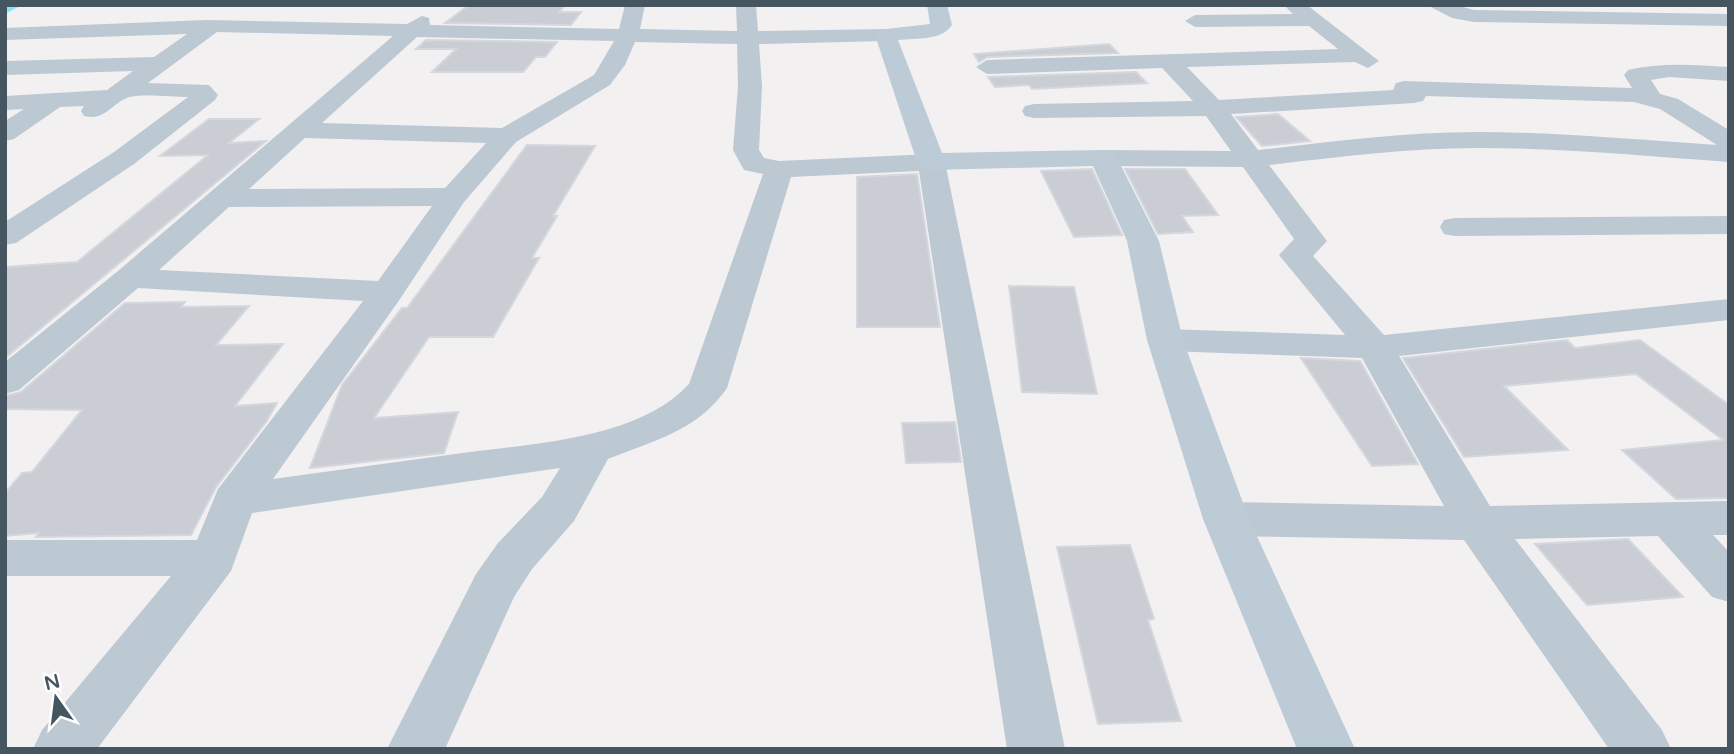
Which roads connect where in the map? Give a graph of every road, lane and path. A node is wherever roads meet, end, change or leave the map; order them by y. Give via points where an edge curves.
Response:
1 (443, 5) edge
2 (635, 5) edge
3 (746, 5) edge
4 (936, 5) edge
5 (1294, 5) edge
6 (1437, 5) edge
7 (1314, 20) junction
8 (1729, 20) edge
9 (1195, 21) dead end
10 (207, 26) junction
11 (414, 28) junction
12 (47, 32) junction
13 (5, 34) edge
14 (628, 34) junction
15 (886, 34) junction
16 (747, 37) junction
17 (5, 52) edge
18 (1360, 55) junction
19 (158, 64) junction
20 (1170, 64) junction
21 (987, 67) dead end
22 (5, 68) edge
23 (1729, 74) edge
24 (1409, 92) junction
25 (1650, 98) junction
26 (109, 99) junction
27 (53, 101) junction
28 (5, 103) edge
29 (1213, 108) junction
30 (1034, 111) dead end
31 (297, 130) junction
32 (5, 133) edge
33 (507, 136) junction
34 (1474, 140) junction
35 (1729, 141) edge
36 (1729, 154) edge
37 (1103, 158) junction
38 (1248, 159) junction
39 (932, 162) junction
40 (779, 170) junction
41 (453, 197) junction
42 (221, 198) junction
43 (1729, 225) edge
44 (1455, 227) dead end
45 (5, 236) edge
46 (130, 278) junction
47 (388, 292) junction
48 (1729, 309) edge
49 (1165, 340) junction
50 (1375, 347) junction
51 (5, 382) edge
52 (592, 449) junction
53 (234, 500) junction
54 (1729, 518) edge
55 (1226, 519) junction
56 (1670, 520) junction
57 (1477, 523) junction
58 (5, 558) edge
59 (214, 558) junction
60 (1729, 583) edge
61 (62, 749) edge
62 (416, 749) edge
63 (1036, 749) edge
64 (1325, 749) edge
65 (1642, 749) edge

1 - 11 street
2 - 14 street
3 - 16 street
4 - 15 main road via 942,25 936,30
5 - 7 street
6 - 8 street via 1474,16
7 - 9 street
7 - 18 street
10 - 11 street
10 - 12 street
10 - 19 street via 211,29
11 - 14 street
11 - 31 street
12 - 13 street
12 - 17 street
14 - 16 street
14 - 33 street via 602,80
15 - 16 street
15 - 39 main road
16 - 40 street via 746,150 754,164
18 - 20 street
18 - 24 street
19 - 22 street
19 - 26 street
20 - 21 street
20 - 29 street
23 - 25 street via 1669,70 1636,75
24 - 25 street via 1597,93
24 - 29 street
24 - 34 street
25 - 35 street via 1681,110
26 - 27 street
26 - 45 street via 201,90 206,94 124,158
27 - 28 street
27 - 32 street
29 - 30 street
29 - 38 street
31 - 33 street
31 - 42 street
33 - 41 street
34 - 36 street
34 - 38 street
37 - 38 street
37 - 39 main road
37 - 49 main road via 1143,241
38 - 50 street via 1311,241 1295,255
39 - 40 street
39 - 63 street
40 - 52 street via 707,388 668,421
41 - 42 street
41 - 47 street
42 - 46 street
43 - 44 street
46 - 47 street
46 - 51 street
47 - 53 street
48 - 50 street
49 - 50 street
49 - 55 main road
50 - 57 street
52 - 53 street
52 - 62 street via 558,509 493,588
53 - 59 street
54 - 56 street
55 - 57 street
55 - 64 main road
56 - 57 street
56 - 60 street
57 - 65 street
58 - 59 street
59 - 61 street

